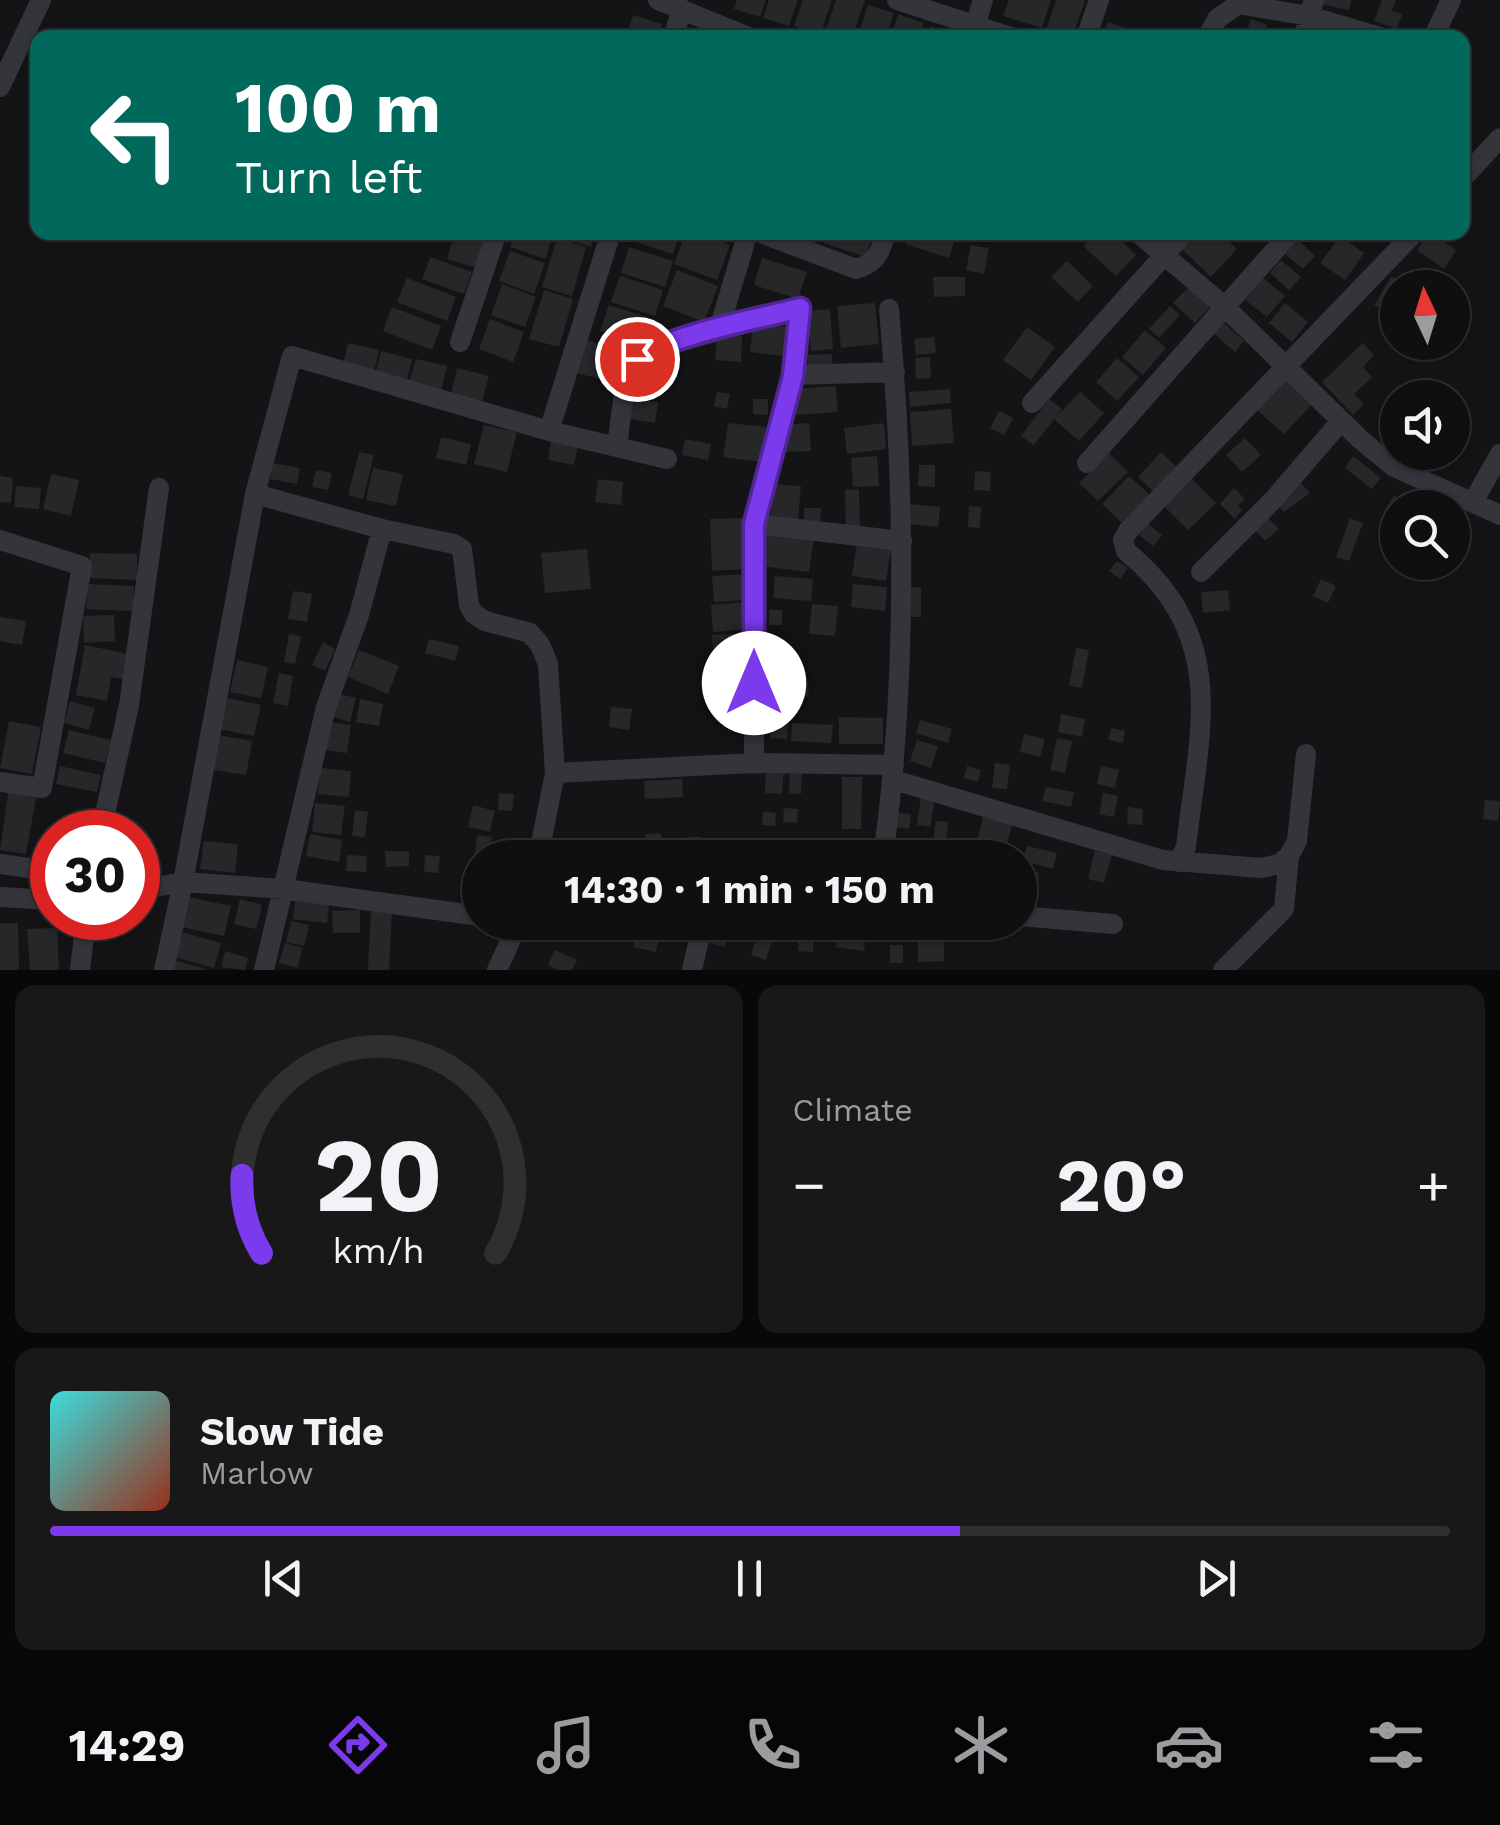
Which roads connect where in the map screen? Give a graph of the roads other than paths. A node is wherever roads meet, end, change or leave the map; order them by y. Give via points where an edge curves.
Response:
1 (42, 0) edge
2 (658, 0) edge
3 (897, 0) edge
4 (983, 0) edge
5 (1098, 0) edge
6 (1452, 0) edge
7 (1232, 2) edge
8 (1312, 8) edge
9 (682, 9) junction
10 (675, 30) edge
11 (732, 30) edge
12 (968, 30) edge
13 (974, 30) edge
14 (1089, 30) edge
15 (1211, 30) edge
16 (1365, 30) edge
17 (1437, 30) edge
18 (0, 87) edge
19 (1500, 138) edge
20 (1470, 170) edge
21 (494, 240) edge
22 (609, 240) edge
23 (746, 240) edge
24 (779, 240) edge
25 (883, 240) edge
26 (1146, 240) edge
27 (1180, 240) edge
28 (1284, 240) edge
29 (1407, 240) edge
30 (1165, 258) junction
31 (1224, 306) junction
32 (889, 308) dead end
33 (720, 328) junction
34 (460, 342) dead end
35 (1286, 364) junction
36 (895, 372) junction
37 (793, 376) junction
38 (1032, 403) dead end
39 (1341, 421) junction
40 (549, 431) junction
41 (618, 447) junction
42 (1500, 454) edge
43 (667, 459) dead end
44 (1087, 463) dead end
45 (160, 488) dead end
46 (254, 494) junction
47 (1473, 502) junction
48 (1500, 515) edge
49 (754, 524) junction
50 (382, 529) junction
51 (0, 540) edge
52 (902, 541) junction
53 (1202, 572) dead end
54 (1306, 754) dead end
55 (754, 763) junction
56 (894, 773) junction
57 (554, 774) junction
58 (0, 782) edge
59 (106, 810) edge
60 (541, 840) edge
61 (885, 840) edge
62 (1289, 856) junction
63 (1179, 862) junction
64 (0, 864) edge
65 (30, 867) edge
66 (184, 882) junction
67 (160, 886) edge
68 (284, 890) junction
69 (0, 897) edge
70 (30, 899) edge
71 (462, 914) edge
72 (1037, 917) edge
73 (1113, 924) dead end
74 (83, 940) edge
75 (511, 940) edge
76 (700, 940) edge
77 (80, 970) edge
78 (164, 970) edge
79 (264, 970) edge
80 (498, 970) edge
81 (692, 970) edge
82 (1224, 970) edge

1 - 18 street
2 - 9 street
3 - 12 street
4 - 13 street
5 - 14 street
6 - 17 street
7 - 8 street
7 - 15 street
8 - 16 street
9 - 10 street
9 - 11 street
19 - 20 street
21 - 34 street
22 - 40 street
23 - 33 street
24 - 25 street via 856,269 871,265
26 - 30 street
27 - 30 street
28 - 31 street
29 - 35 street
30 - 31 street
30 - 38 street
31 - 35 street
31 - 44 street
32 - 36 street
33 - 37 street via 800,308
33 - 41 street via 637,359
35 - 39 street
35 - 63 street via 1123,540 1126,552 1177,606 1200,666 1201,709
36 - 37 street
36 - 52 street
37 - 49 street
39 - 47 street via 1394,466
39 - 53 street
40 - 41 street
40 - 46 street via 292,356
41 - 43 street
42 - 47 street
45 - 59 street via 129,705
46 - 50 street
46 - 66 street
47 - 48 street
49 - 52 street
49 - 55 street
50 - 57 street via 462,549 474,614 530,633 540,645 548,664
50 - 68 street via 326,706
51 - 58 street via 82,566 42,788
52 - 56 street
54 - 62 street
55 - 56 street
55 - 57 street
56 - 61 street
56 - 63 street
57 - 60 street
62 - 63 street via 1261,868
62 - 82 street via 1284,909
64 - 65 street
66 - 67 street
66 - 68 street
66 - 78 street
68 - 71 street
68 - 79 street
69 - 70 street
72 - 73 street
74 - 77 street
75 - 80 street
76 - 81 street

